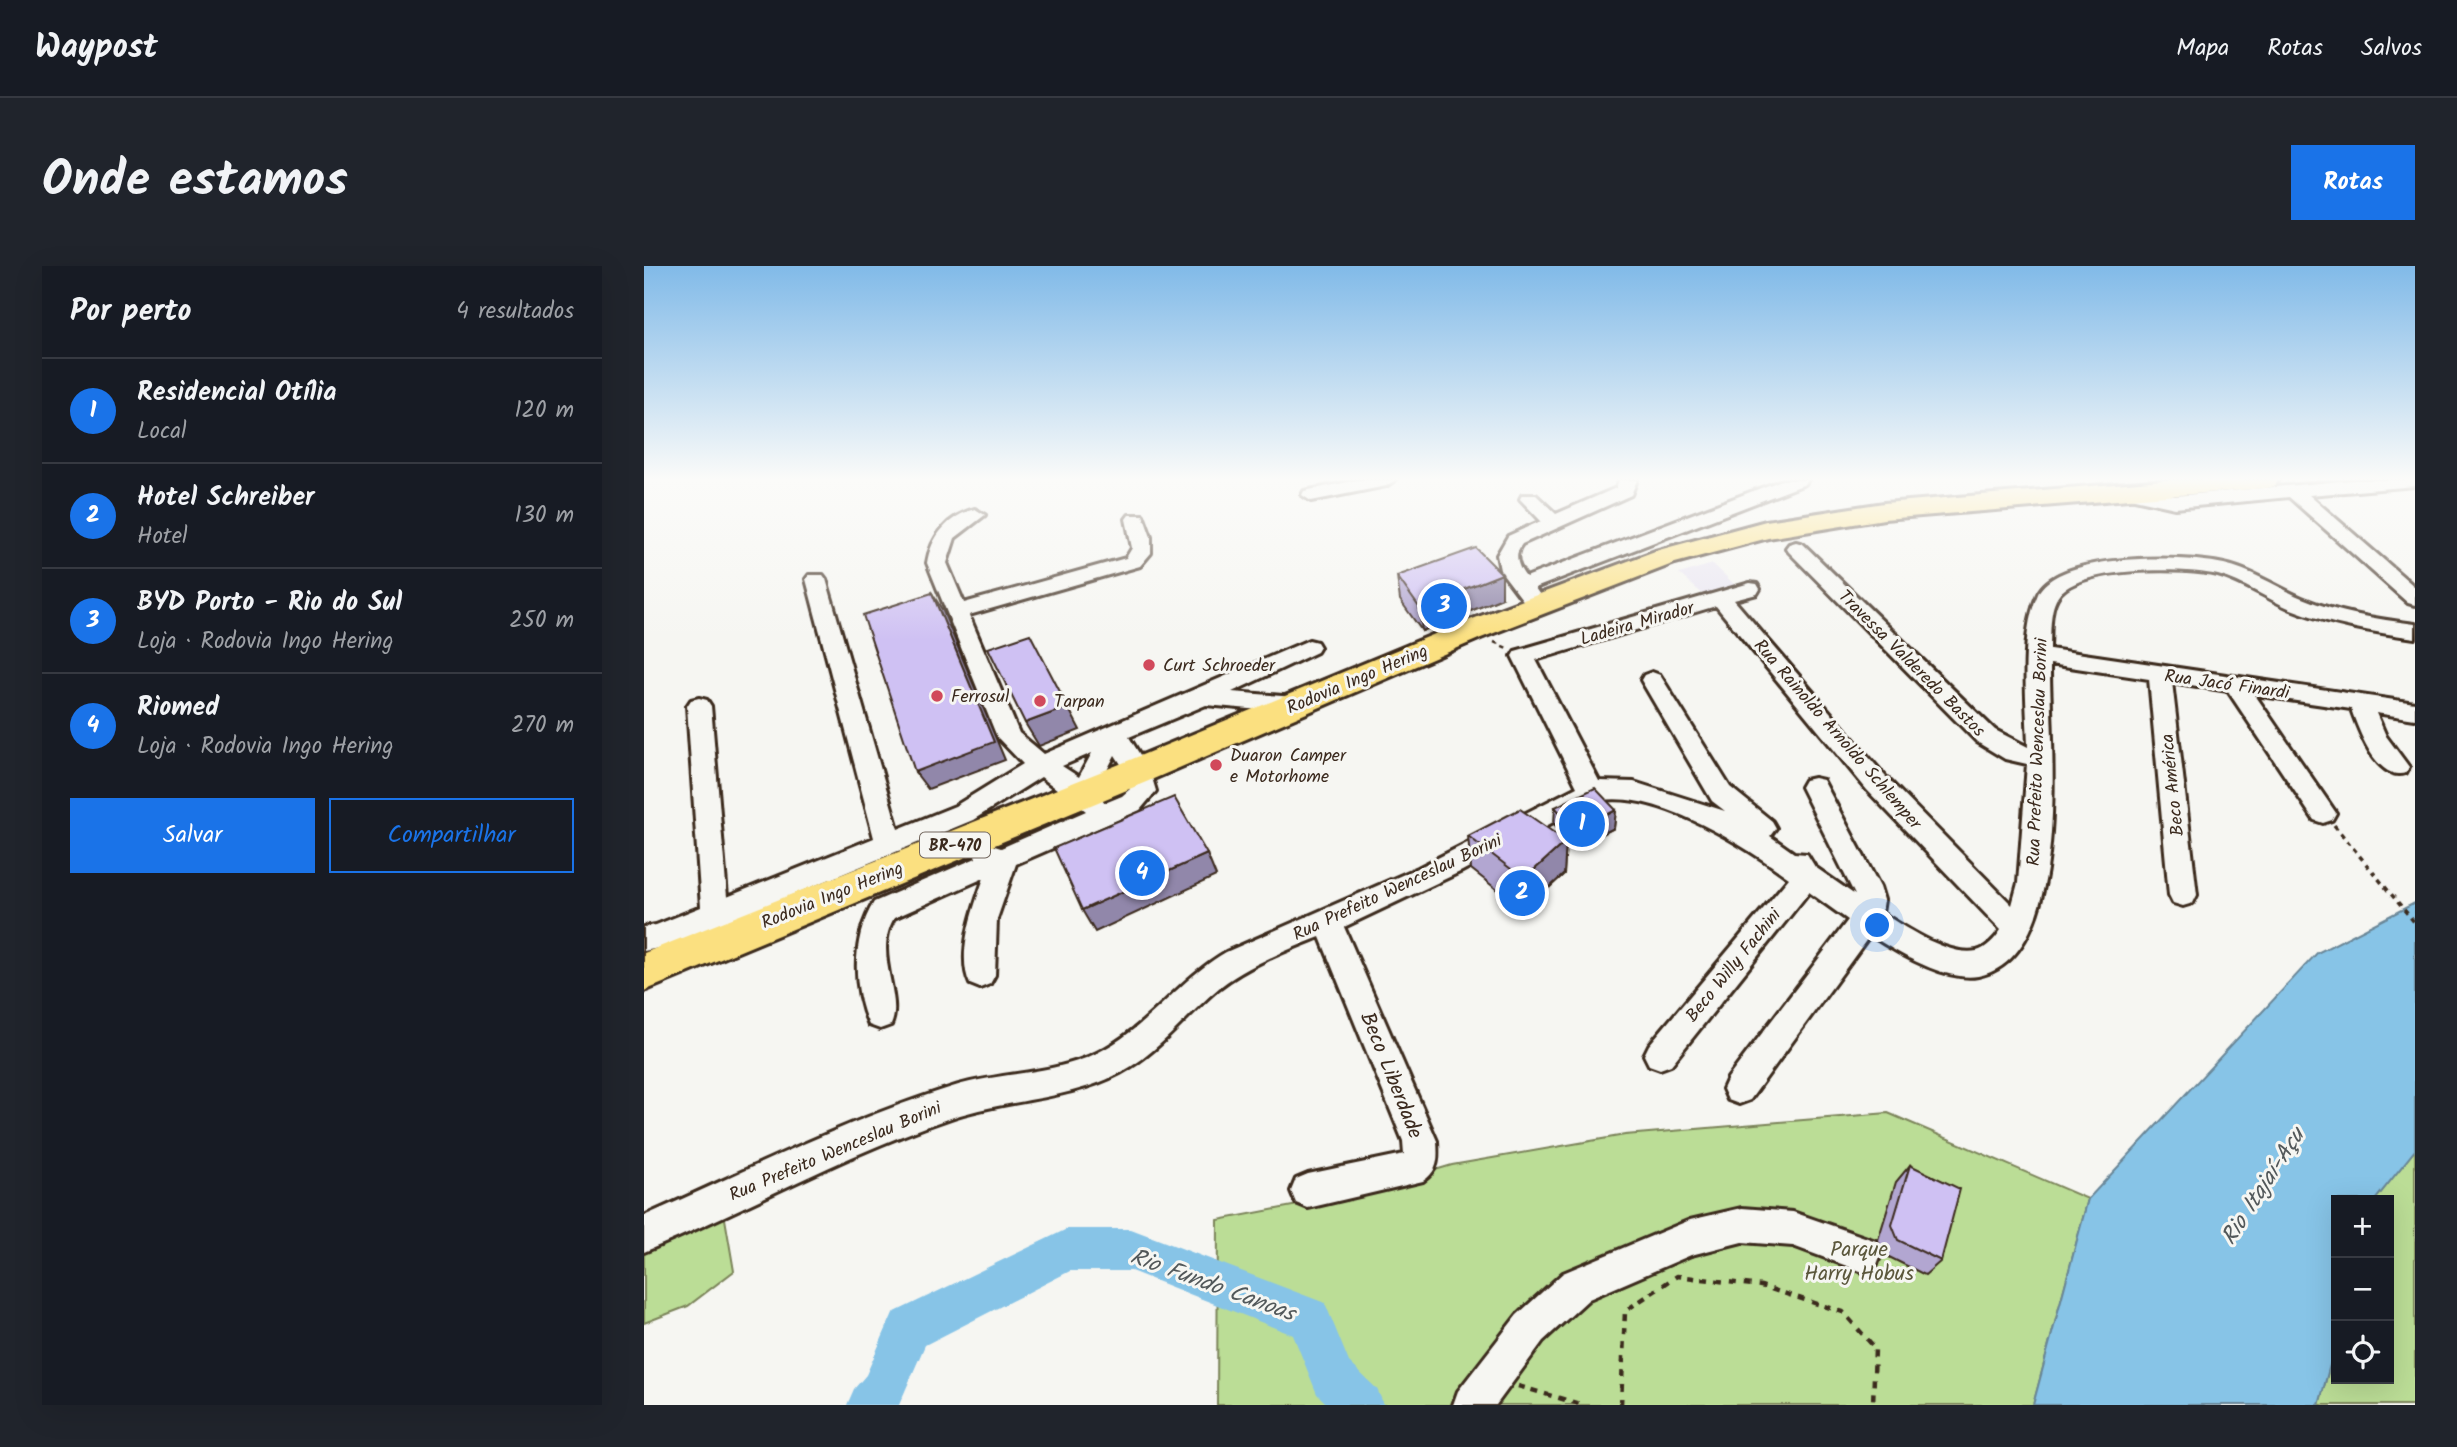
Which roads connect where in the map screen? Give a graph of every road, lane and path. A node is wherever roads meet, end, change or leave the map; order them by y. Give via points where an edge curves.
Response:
1 (950, 533) edge
2 (1140, 533) edge
3 (1532, 533) edge
4 (1675, 533) edge
5 (1758, 533) edge
6 (2341, 533) edge
7 (1796, 548) dead end
8 (816, 579) dead end
9 (1750, 589) dead end
10 (1530, 595) junction
11 (1721, 598) junction
12 (2415, 598) edge
13 (958, 611) junction
14 (1470, 631) junction
15 (2415, 631) edge
16 (1309, 647) dead end
17 (2040, 655) junction
18 (1524, 656) junction
19 (1263, 669) junction
20 (2161, 674) junction
21 (1652, 680) dead end
22 (2235, 685) junction
23 (1212, 697) junction
24 (2360, 703) junction
25 (1284, 704) junction
26 (699, 706) dead end
27 (2415, 711) edge
28 (1227, 733) junction
29 (1114, 734) junction
30 (2040, 758) junction
31 (1041, 765) junction
32 (2398, 767) dead end
33 (1138, 771) junction
34 (1814, 786) dead end
35 (1592, 792) junction
36 (1093, 804) junction
37 (2323, 813) joint
38 (899, 854) junction
39 (997, 860) junction
40 (1806, 876) junction
41 (2183, 895) dead end
42 (715, 914) junction
43 (1867, 917) junction
44 (1327, 921) junction
45 (2415, 923) edge
46 (2017, 928) junction
47 (644, 939) edge
48 (644, 972) edge
49 (980, 975) dead end
50 (880, 1014) dead end
51 (1660, 1055) dead end
52 (1739, 1089) dead end
53 (1308, 1191) dead end
54 (644, 1234) edge
55 (1863, 1254) dead end
56 (1482, 1392) edge
57 (1583, 1405) edge
58 (1621, 1405) edge
59 (1873, 1405) edge

1 - 13 street via 939,545 937,563
2 - 13 street via 1144,551 1133,562
3 - 10 street via 1515,540 1505,555 1507,565
4 - 10 street
5 - 10 highway, Rodovia Ingo Hering / BR-470
6 - 12 street
7 - 30 street, Travessa Valderedo Bastos via 1986,736 2014,753
8 - 38 street
9 - 11 street, Ladeira Mirador
10 - 14 highway, Rodovia Ingo Hering / BR-470
11 - 18 street, Ladeira Mirador
11 - 46 street, Rua Rainoldo Arnoldo Schlemper via 1876,783
13 - 31 street via 1009,737
14 - 18 path
14 - 25 highway, Rodovia Ingo Hering / BR-470
15 - 17 street, Rua Prefeito Wenceslau Borini via 2323,612 2224,571 2153,565 2085,573 2057,584 2043,610
16 - 19 street
17 - 20 street, Rua Jacó Finardi
17 - 30 street, Rua Prefeito Wenceslau Borini
18 - 35 street
19 - 23 street
19 - 25 street
20 - 22 street, Rua Jacó Finardi
20 - 41 street, Beco América
21 - 40 street via 1721,794 1792,852
22 - 24 street, Rua Jacó Finardi
22 - 37 street
23 - 25 street
23 - 28 street
23 - 29 street
24 - 27 street, Rua Jacó Finardi
24 - 32 street via 2375,740
25 - 28 highway, Rodovia Ingo Hering / BR-470
26 - 42 street
28 - 33 highway, Rodovia Ingo Hering / BR-470
29 - 31 street
29 - 33 street
29 - 36 street
30 - 46 street, Rua Prefeito Wenceslau Borini via 2032,883
31 - 36 street
31 - 38 street
33 - 36 highway, Rodovia Ingo Hering / BR-470
34 - 43 street via 1866,887 1870,900
35 - 40 street, Rua Prefeito Wenceslau Borini via 1633,792 1719,820
35 - 44 street, Rua Prefeito Wenceslau Borini
36 - 38 highway, Rodovia Ingo Hering / BR-470
36 - 39 street
37 - 45 path
38 - 39 street via 947,862 984,855
38 - 42 street
38 - 48 highway, Rodovia Ingo Hering / BR-470
39 - 49 street via 1003,865 983,919
39 - 50 street via 884,909 877,917 870,962
40 - 43 street, Rua Prefeito Wenceslau Borini
40 - 51 street, Beco Willy Fachini
42 - 47 street
43 - 46 street, Rua Prefeito Wenceslau Borini via 1955,964 1989,960
43 - 52 street
44 - 53 street, Beco Liberdade via 1422,1153 1421,1162 1411,1169
44 - 54 street, Rua Prefeito Wenceslau Borini via 1228,966 1142,1041 1107,1064 986,1092 917,1114
55 - 56 street via 1793,1229 1742,1225 1690,1238 1576,1286 1530,1328
56 - 57 path
58 - 59 path via 1625,1311 1677,1276 1761,1286 1843,1312 1875,1348

